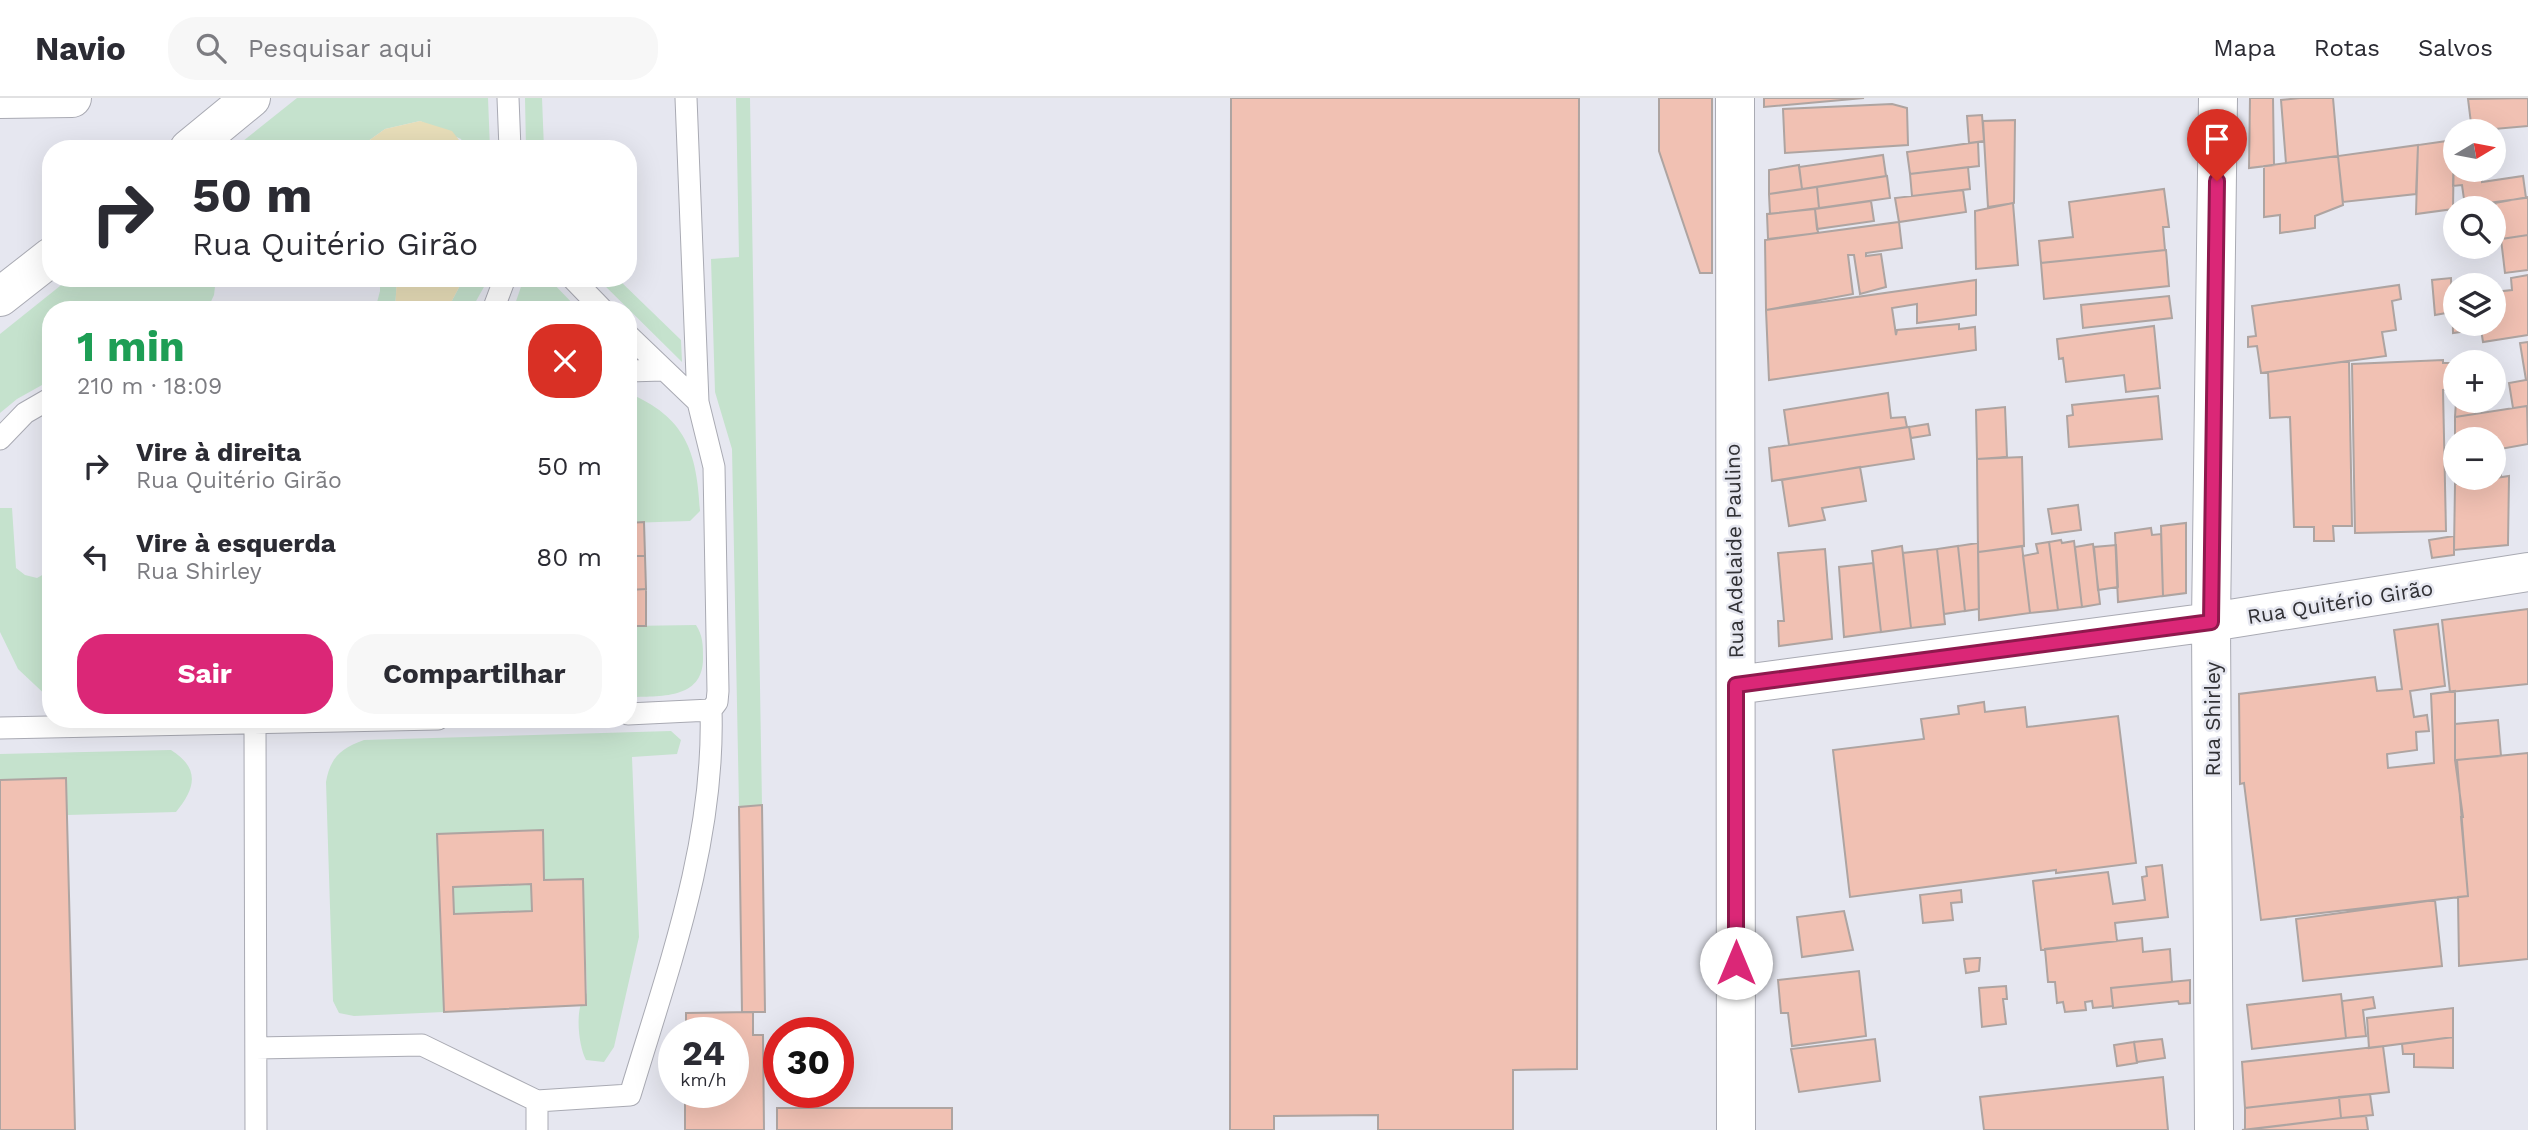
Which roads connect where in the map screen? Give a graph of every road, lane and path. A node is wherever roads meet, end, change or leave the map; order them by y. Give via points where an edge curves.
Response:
1 (72, 98) edge
2 (251, 98) edge
3 (508, 98) edge
4 (687, 98) edge
5 (1735, 98) edge
6 (2218, 98) edge
7 (0, 99) edge
8 (200, 140) edge
9 (510, 140) edge
10 (42, 264) edge
11 (581, 287) edge
12 (0, 297) edge
13 (594, 301) edge
14 (637, 344) edge
15 (637, 370) edge
16 (663, 370) junction
17 (698, 402) junction
18 (42, 403) edge
19 (0, 439) edge
20 (2528, 572) edge
21 (2211, 622) junction
22 (1736, 685) junction
23 (711, 710) junction
24 (637, 714) edge
25 (42, 727) edge
26 (0, 728) edge
27 (255, 728) edge
28 (256, 1048) junction
29 (537, 1101) junction
30 (256, 1130) edge
31 (537, 1130) edge
32 (1736, 1130) edge
33 (2214, 1130) edge

1 - 7 main road
2 - 8 main road
3 - 9 lane
4 - 17 lane
5 - 22 main road, Rua Adelaide Paulino
6 - 21 main road, Rua Shirley
10 - 12 main road
11 - 13 lane
14 - 16 lane
15 - 16 lane
16 - 17 lane
17 - 23 lane via 714,467 718,691
18 - 19 lane via 25,413
20 - 21 main road, Rua Quitério Girão
21 - 22 main road, Rua Quitério Girão
21 - 33 main road, Rua Shirley
22 - 32 main road, Rua Adelaide Paulino
23 - 24 lane
23 - 29 lane via 713,761 697,864 631,1095
25 - 26 lane
27 - 28 lane
28 - 29 lane via 422,1045
28 - 30 lane
29 - 31 lane

